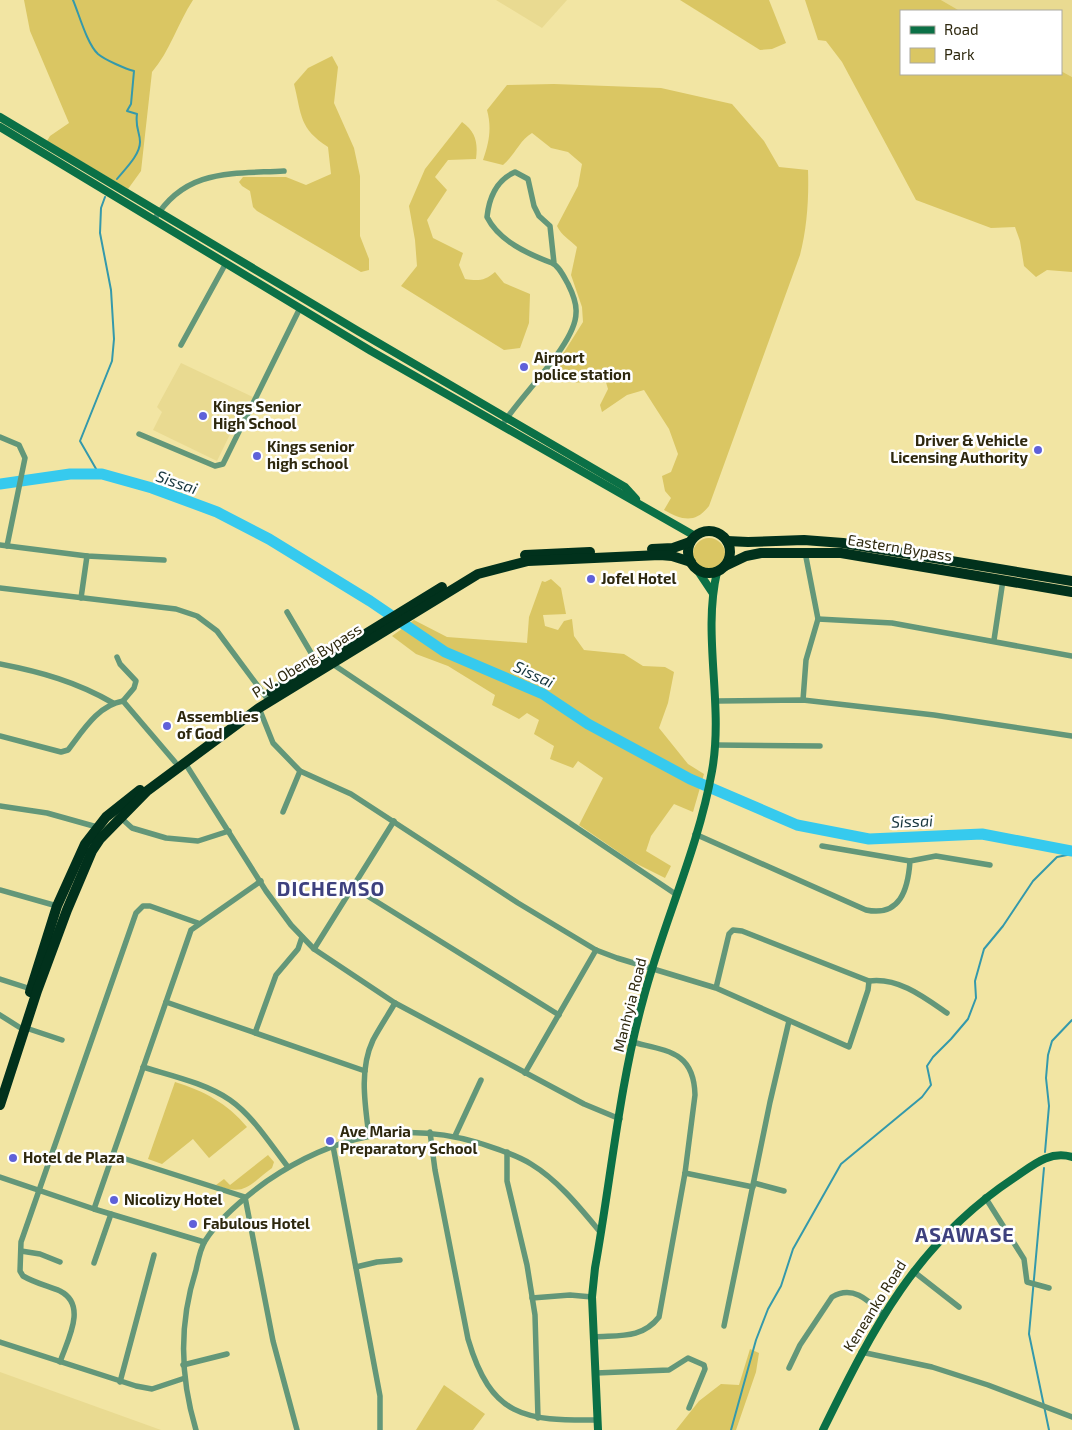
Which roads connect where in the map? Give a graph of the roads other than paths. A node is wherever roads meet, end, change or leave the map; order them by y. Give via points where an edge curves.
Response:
1 (0, 117) edge
2 (0, 127) edge
3 (284, 171) dead end
4 (160, 211) junction
5 (154, 220) junction
6 (554, 263) junction
7 (226, 264) junction
8 (300, 308) junction
9 (182, 345) dead end
10 (507, 418) junction
11 (502, 425) junction
12 (138, 434) dead end
13 (0, 437) edge
14 (638, 502) junction
15 (693, 539) junction
16 (728, 541) junction
17 (3, 546) edge
18 (805, 552) junction
19 (87, 556) junction
20 (164, 560) dead end
21 (693, 565) junction
22 (721, 569) junction
23 (1004, 580) junction
24 (1072, 581) edge
25 (0, 588) edge
26 (712, 592) junction
27 (1072, 592) edge
28 (81, 598) junction
29 (287, 612) dead end
30 (400, 616) junction
31 (818, 619) junction
32 (390, 622) junction
33 (994, 640) junction
34 (1072, 656) edge
35 (117, 657) dead end
36 (317, 663) junction
37 (0, 664) edge
38 (330, 664) junction
39 (267, 699) junction
40 (803, 700) junction
41 (123, 701) junction
42 (717, 701) junction
43 (113, 703) junction
44 (259, 708) junction
45 (0, 736) edge
46 (1072, 736) edge
47 (716, 745) junction
48 (820, 746) dead end
49 (180, 763) junction
50 (300, 771) junction
51 (0, 806) edge
52 (283, 812) dead end
53 (120, 817) junction
54 (394, 821) junction
55 (97, 827) junction
56 (229, 830) junction
57 (695, 834) junction
58 (822, 846) dead end
59 (910, 861) junction
60 (990, 864) dead end
61 (261, 881) junction
62 (353, 886) junction
63 (0, 890) edge
64 (677, 895) junction
65 (58, 906) junction
66 (198, 923) junction
67 (302, 937) junction
68 (314, 949) junction
69 (596, 950) junction
70 (652, 967) junction
71 (0, 979) edge
72 (869, 980) junction
73 (716, 988) junction
74 (31, 989) junction
75 (166, 1002) junction
76 (395, 1003) junction
77 (947, 1013) dead end
78 (559, 1015) junction
79 (0, 1016) edge
80 (789, 1022) junction
81 (22, 1027) junction
82 (255, 1033) junction
83 (62, 1040) dead end
84 (632, 1042) junction
85 (143, 1067) junction
86 (365, 1071) junction
87 (525, 1073) junction
88 (481, 1080) dead end
89 (0, 1084) edge
90 (0, 1105) edge
91 (620, 1119) junction
92 (430, 1132) junction
93 (369, 1136) junction
94 (455, 1136) junction
95 (333, 1146) junction
96 (507, 1152) junction
97 (113, 1155) junction
98 (1072, 1157) edge
99 (288, 1167) junction
100 (685, 1173) junction
101 (0, 1177) edge
102 (754, 1185) junction
103 (41, 1191) junction
104 (784, 1191) dead end
105 (245, 1196) junction
106 (985, 1197) junction
107 (94, 1209) junction
108 (111, 1214) junction
109 (601, 1233) junction
110 (204, 1242) junction
111 (21, 1251) junction
112 (154, 1255) dead end
113 (400, 1260) dead end
114 (60, 1262) dead end
115 (94, 1263) dead end
116 (356, 1267) junction
117 (914, 1271) junction
118 (1049, 1288) dead end
119 (592, 1297) junction
120 (532, 1298) junction
121 (958, 1307) dead end
122 (884, 1315) junction
123 (724, 1326) dead end
124 (594, 1337) junction
125 (0, 1342) edge
126 (861, 1352) junction
127 (227, 1354) dead end
128 (60, 1362) junction
129 (183, 1365) junction
130 (789, 1368) dead end
131 (596, 1374) junction
132 (185, 1378) junction
133 (120, 1382) junction
134 (688, 1408) dead end
135 (1072, 1417) edge
136 (538, 1418) junction
137 (598, 1420) junction
138 (196, 1430) edge
139 (297, 1430) edge
140 (380, 1430) edge
141 (598, 1430) edge
142 (823, 1430) edge

1 - 4 street
2 - 5 street
3 - 4 street via 212,175 185,188
4 - 5 street
4 - 10 street
5 - 7 street
6 - 6 street via 550,226 534,206 528,179 515,172 507,175 491,196 487,217 497,231 521,249
6 - 10 street via 569,286 576,317 567,340
7 - 8 street
7 - 9 street
8 - 11 street
8 - 12 street via 223,464 215,466
10 - 11 street
10 - 14 street via 625,487
11 - 14 street
13 - 17 street via 20,445 25,458
14 - 15 street
15 - 16 highway via 709,530 718,532
15 - 21 highway via 688,550
15 - 30 highway, P. V. Obeng Bypass via 673,548 528,555 476,568
16 - 22 highway via 730,558
16 - 24 highway, Eastern Bypass via 843,543
17 - 19 street
18 - 22 highway, Eastern Bypass via 760,553 746,556
18 - 23 highway, Eastern Bypass via 841,553
18 - 31 street
19 - 20 street
19 - 28 street
21 - 22 highway via 709,573
21 - 26 street
21 - 30 highway, P. V. Obeng Bypass via 672,556 660,555 528,561 478,574
22 - 26 street
23 - 27 highway, Eastern Bypass
23 - 33 street
25 - 28 street
26 - 42 street, Manhyia Road
28 - 39 street via 176,610 197,616 217,631
29 - 36 street
30 - 32 highway, P. V. Obeng Bypass
31 - 33 street via 892,623
31 - 40 street via 806,660
32 - 36 highway, P. V. Obeng Bypass
32 - 38 highway, P. V. Obeng Bypass
33 - 34 street
35 - 41 street via 136,681
36 - 39 highway, P. V. Obeng Bypass
37 - 43 street via 41,672 85,687
38 - 39 highway, P. V. Obeng Bypass
38 - 64 street
39 - 44 highway, P. V. Obeng Bypass
39 - 49 highway, P. V. Obeng Bypass
40 - 42 street
40 - 46 street via 934,715
41 - 43 street
41 - 49 street
42 - 47 street, Manhyia Road
43 - 45 street via 85,726 68,750 61,752
44 - 49 highway, P. V. Obeng Bypass
44 - 50 street via 273,743
47 - 48 street
47 - 57 street, Manhyia Road via 705,803
49 - 53 highway, P. V. Obeng Bypass
49 - 55 highway, P. V. Obeng Bypass
49 - 56 street
50 - 52 street
50 - 54 street via 351,794
51 - 55 street
53 - 56 street via 132,828 172,839 198,841
53 - 81 highway, P. V. Obeng Bypass via 92,851
54 - 62 street
54 - 69 street
55 - 65 highway, P. V. Obeng Bypass via 85,844
56 - 61 street
57 - 59 street via 879,913 890,909 902,896
57 - 64 street, Manhyia Road
58 - 59 street
59 - 60 street via 936,856
61 - 66 street
61 - 67 street
62 - 68 street
62 - 78 street
63 - 65 street
64 - 70 street, Manhyia Road
65 - 74 highway, P. V. Obeng Bypass
66 - 75 street via 191,930
66 - 103 street via 150,906 143,906 136,913
67 - 68 street
67 - 82 street via 298,949 276,975
68 - 76 street
69 - 70 street
69 - 78 street
70 - 73 street
70 - 84 street, Manhyia Road
71 - 74 street
72 - 73 street via 733,930 729,934
72 - 77 street via 878,979 907,988
72 - 80 street via 849,1047
73 - 80 street
74 - 81 highway, P. V. Obeng Bypass
75 - 82 street
75 - 85 street
76 - 86 street via 373,1042
76 - 87 street
78 - 87 street
79 - 81 street
80 - 102 street
81 - 83 street
81 - 89 highway, P. V. Obeng Bypass
81 - 90 highway, P. V. Obeng Bypass
82 - 86 street
84 - 91 street, Manhyia Road
84 - 100 street via 678,1055 691,1070 695,1094
85 - 97 street
85 - 99 street via 192,1082 230,1100 243,1111
86 - 93 street
87 - 91 street
88 - 94 street
91 - 109 street, Manhyia Road
92 - 93 street
92 - 94 street
92 - 136 street via 468,1339 476,1365 488,1386 506,1405
93 - 95 street
94 - 96 street
95 - 99 street
95 - 116 street
96 - 109 street via 548,1176
96 - 120 street via 506,1181
97 - 105 street
97 - 107 street
98 - 106 street, Keneanko Road via 1051,1155
99 - 105 street
100 - 102 street
100 - 124 street via 659,1317 652,1326 636,1334
101 - 103 street
102 - 104 street
102 - 123 street
103 - 107 street
103 - 111 street via 21,1242
105 - 110 street
105 - 139 street via 273,1342
106 - 117 street, Keneanko Road via 956,1222
106 - 118 street via 1024,1259 1032,1285
107 - 108 street
108 - 110 street
108 - 115 street
109 - 119 street, Manhyia Road
110 - 129 street via 185,1314
111 - 114 street
111 - 128 street via 20,1272 23,1276 70,1298 75,1322
112 - 133 street
113 - 116 street
116 - 140 street via 380,1396
117 - 121 street
117 - 122 street, Keneanko Road
119 - 120 street
119 - 124 street, Manhyia Road
120 - 136 street
122 - 126 street, Keneanko Road
122 - 130 street via 862,1295 839,1293 832,1297 800,1345
124 - 131 street, Manhyia Road
125 - 128 street
126 - 135 street via 932,1367
126 - 142 street, Keneanko Road
127 - 129 street
128 - 133 street
129 - 132 street
131 - 134 street via 669,1370 685,1359 692,1359 704,1365 705,1369
131 - 137 street, Manhyia Road
132 - 133 street via 152,1389
132 - 138 street
136 - 137 street
137 - 141 street, Manhyia Road

